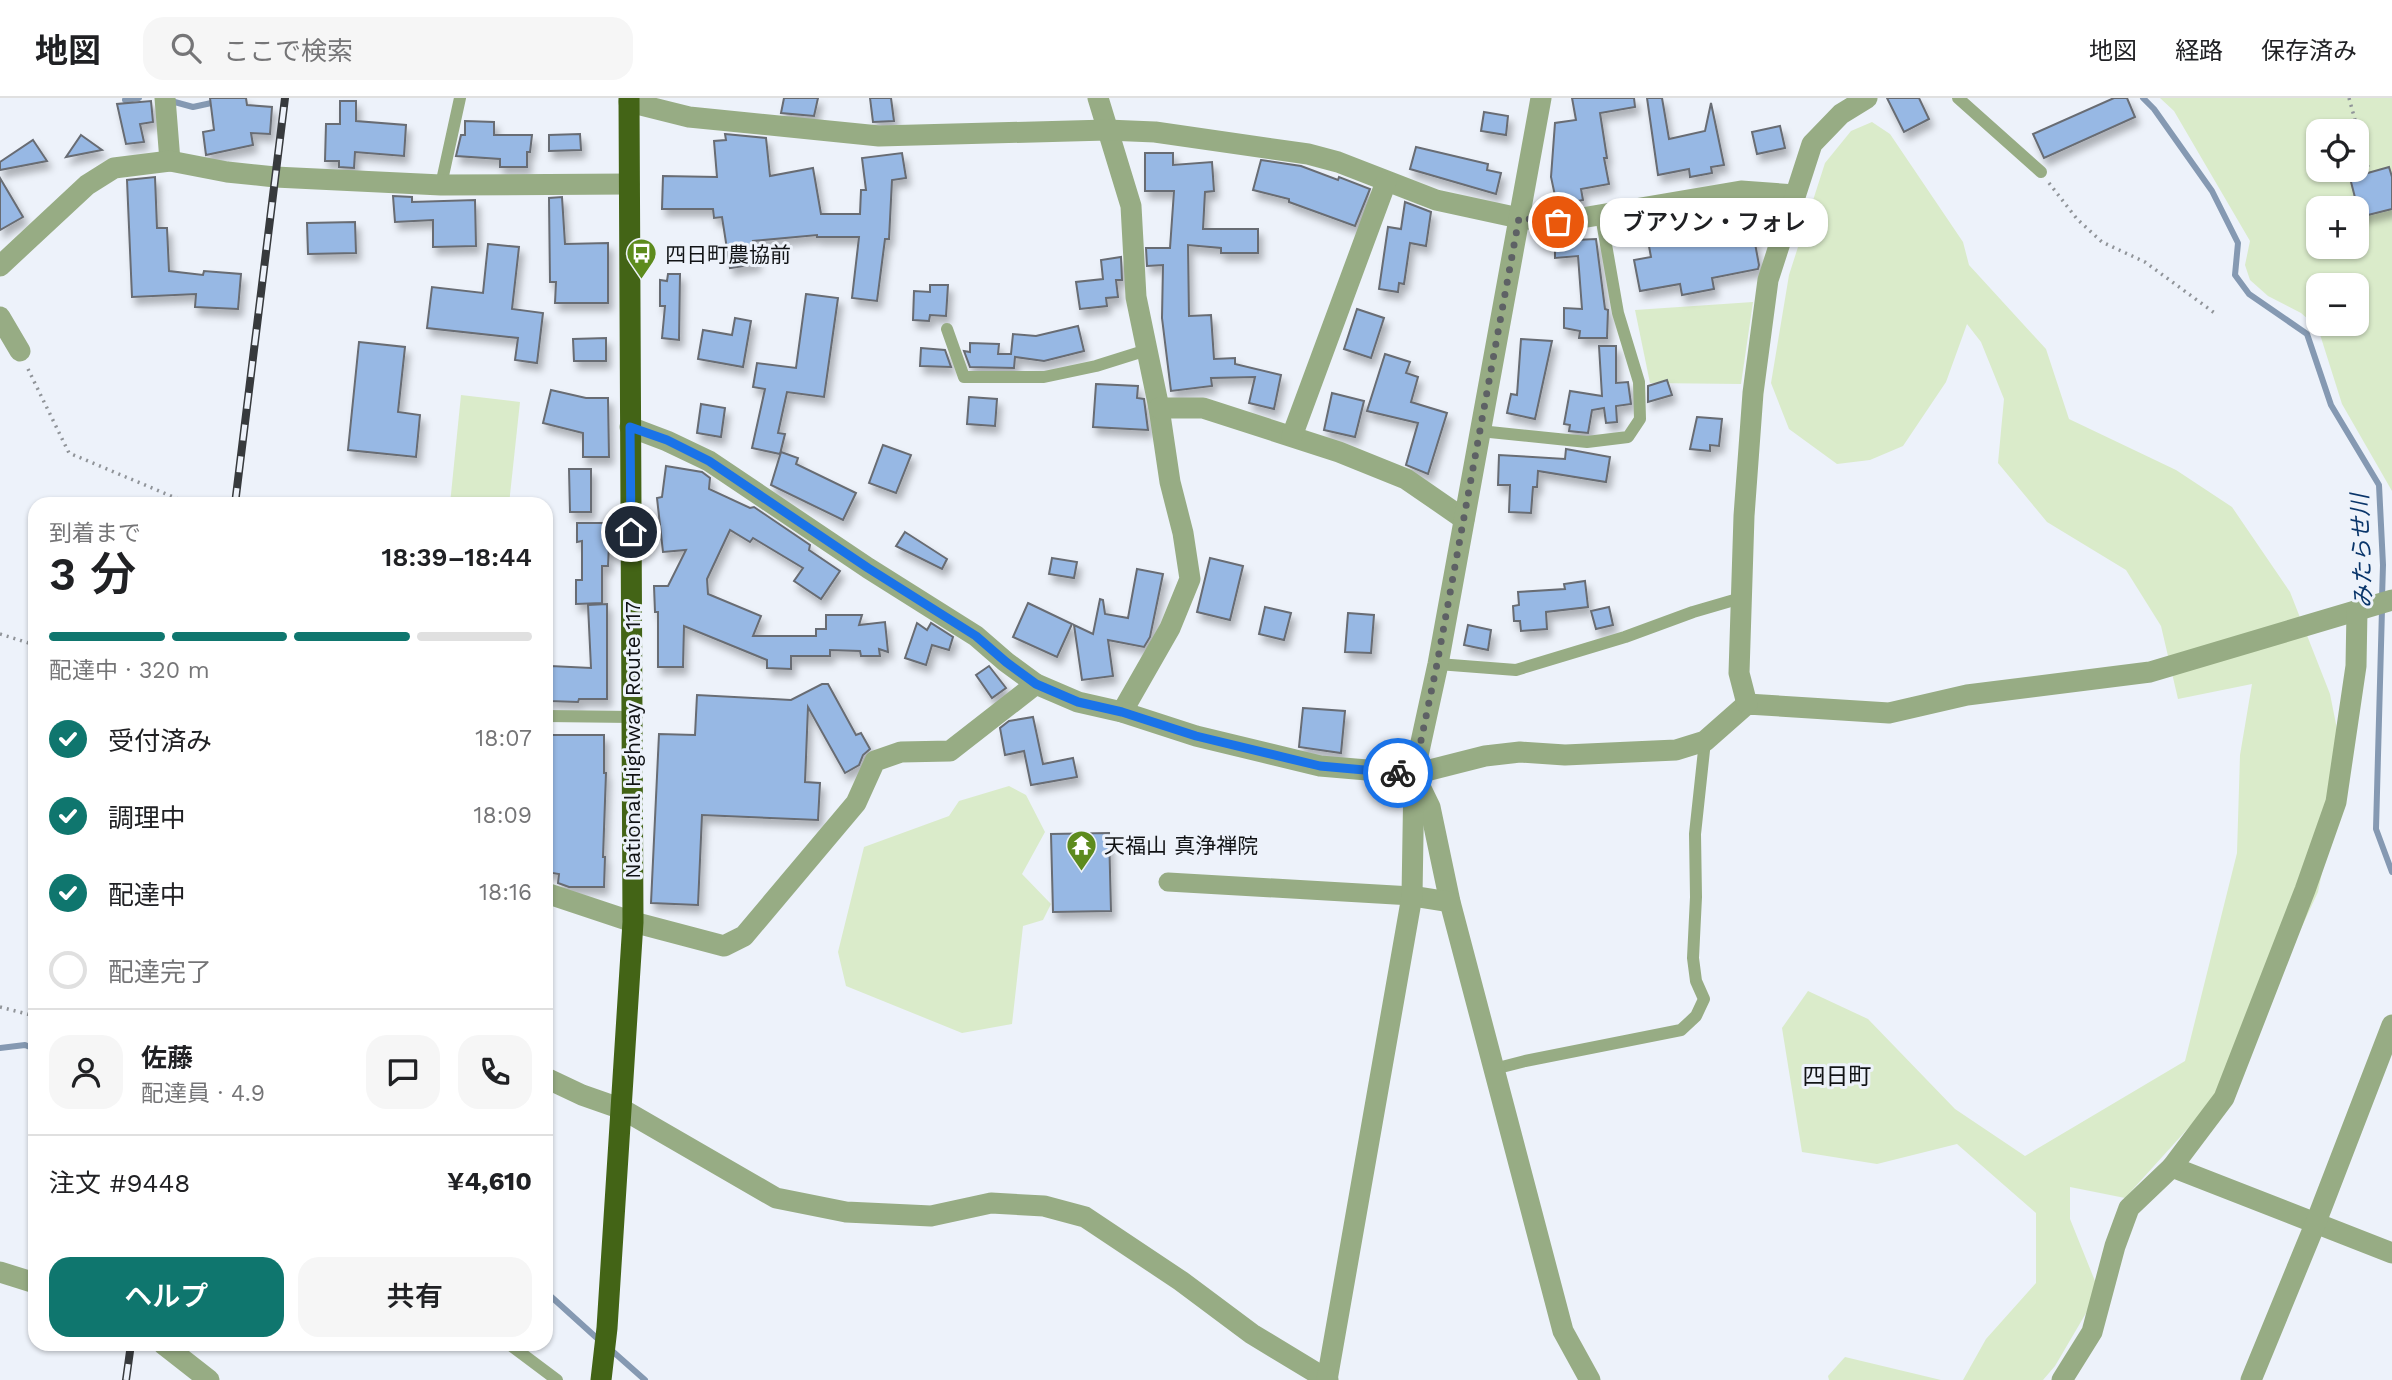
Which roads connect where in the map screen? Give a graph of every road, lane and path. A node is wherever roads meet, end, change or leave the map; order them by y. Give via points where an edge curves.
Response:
1 (165, 98) edge
2 (460, 98) edge
3 (1098, 98) edge
4 (1541, 98) edge
5 (1867, 98) edge
6 (1958, 98) edge
7 (2349, 98) edge
8 (629, 100) edge
9 (2355, 119) edge
10 (1107, 130) junction
11 (170, 161) junction
12 (2041, 172) joint
13 (1386, 182) junction
14 (629, 184) junction
15 (441, 185) junction
16 (1795, 195) junction
17 (1601, 216) junction
18 (1519, 218) junction
19 (0, 266) edge
20 (2216, 314) dead end
21 (0, 317) edge
22 (947, 330) dead end
23 (20, 351) joint
24 (1147, 351) junction
25 (1159, 408) junction
26 (630, 427) junction
27 (1480, 431) junction
28 (1292, 436) junction
29 (173, 497) edge
30 (1464, 519) junction
31 (1741, 598) junction
32 (2392, 600) edge
33 (2357, 610) junction
34 (0, 635) edge
35 (28, 643) edge
36 (1437, 664) junction
37 (1036, 684) junction
38 (1747, 704) junction
39 (1122, 712) junction
40 (553, 716) edge
41 (632, 717) junction
42 (1705, 741) junction
43 (1414, 774) junction
44 (1168, 882) dead end
45 (553, 895) edge
46 (1412, 896) junction
47 (1450, 902) junction
48 (633, 922) junction
49 (0, 1007) edge
50 (28, 1014) edge
51 (2392, 1025) edge
52 (1494, 1069) junction
53 (553, 1081) edge
54 (622, 1109) junction
55 (2172, 1167) junction
56 (2316, 1222) junction
57 (2392, 1253) edge
58 (0, 1272) edge
59 (28, 1281) edge
60 (172, 1351) edge
61 (518, 1351) edge
62 (209, 1380) edge
63 (557, 1380) edge
64 (601, 1380) edge
65 (1327, 1380) edge
66 (1590, 1380) edge
67 (2062, 1380) edge
68 (2251, 1380) edge

1 - 11 street
2 - 15 lane
3 - 10 street
4 - 18 street
5 - 16 street via 1841,114 1812,144
6 - 12 lane
7 - 9 path
8 - 10 street via 689,117 879,136
8 - 14 highway, National Highway Route 117
10 - 13 street via 1155,132 1308,154
10 - 24 street via 1130,206 1136,297
11 - 15 street via 275,177
11 - 19 street via 114,168 87,185
12 - 20 path via 2077,219 2102,242 2145,262
13 - 18 street via 1436,200
13 - 28 street
14 - 15 street
14 - 26 highway, National Highway Route 117
16 - 17 street via 1741,191
16 - 31 street via 1768,280 1752,393
17 - 18 street via 1558,222
17 - 27 lane via 1619,313 1639,382 1640,419 1628,437 1587,442
18 - 27 street
21 - 23 street
22 - 24 lane via 964,377 1044,377
23 - 29 path via 69,453
24 - 25 street
25 - 28 street via 1203,408
25 - 39 street via 1191,579 1170,628
26 - 37 street via 709,461 976,636
26 - 41 highway, National Highway Route 117
27 - 30 street
28 - 30 street via 1406,479
30 - 36 street
31 - 36 lane via 1516,670
31 - 38 street via 1739,673
32 - 33 street
33 - 38 street via 2150,672 1967,695 1889,713
33 - 55 street via 2356,666 2336,802 2224,1098
34 - 35 path
36 - 43 street
37 - 39 street via 1078,702
37 - 48 street via 950,751 901,752 875,761 856,803 744,936 723,946
38 - 42 street
39 - 43 street via 1196,736 1320,766
40 - 41 lane
41 - 48 highway, National Highway Route 117
42 - 43 street via 1676,750 1565,755 1520,752
42 - 52 lane via 1695,834 1693,958 1704,999 1696,1016 1681,1030
43 - 46 street
43 - 47 street via 1430,807
44 - 46 street
45 - 48 street
46 - 47 street
46 - 65 street
47 - 52 street
48 - 54 highway, National Highway Route 117
49 - 50 path
51 - 56 street
52 - 66 street via 1563,1331
53 - 54 street
54 - 64 highway, National Highway Route 117
54 - 65 street via 776,1198 846,1212 932,1216 991,1203 1044,1206 1085,1217 1252,1334
55 - 56 street
55 - 67 street via 2129,1208 2092,1332
56 - 57 street
56 - 68 street
58 - 59 street
60 - 62 street
61 - 63 lane

